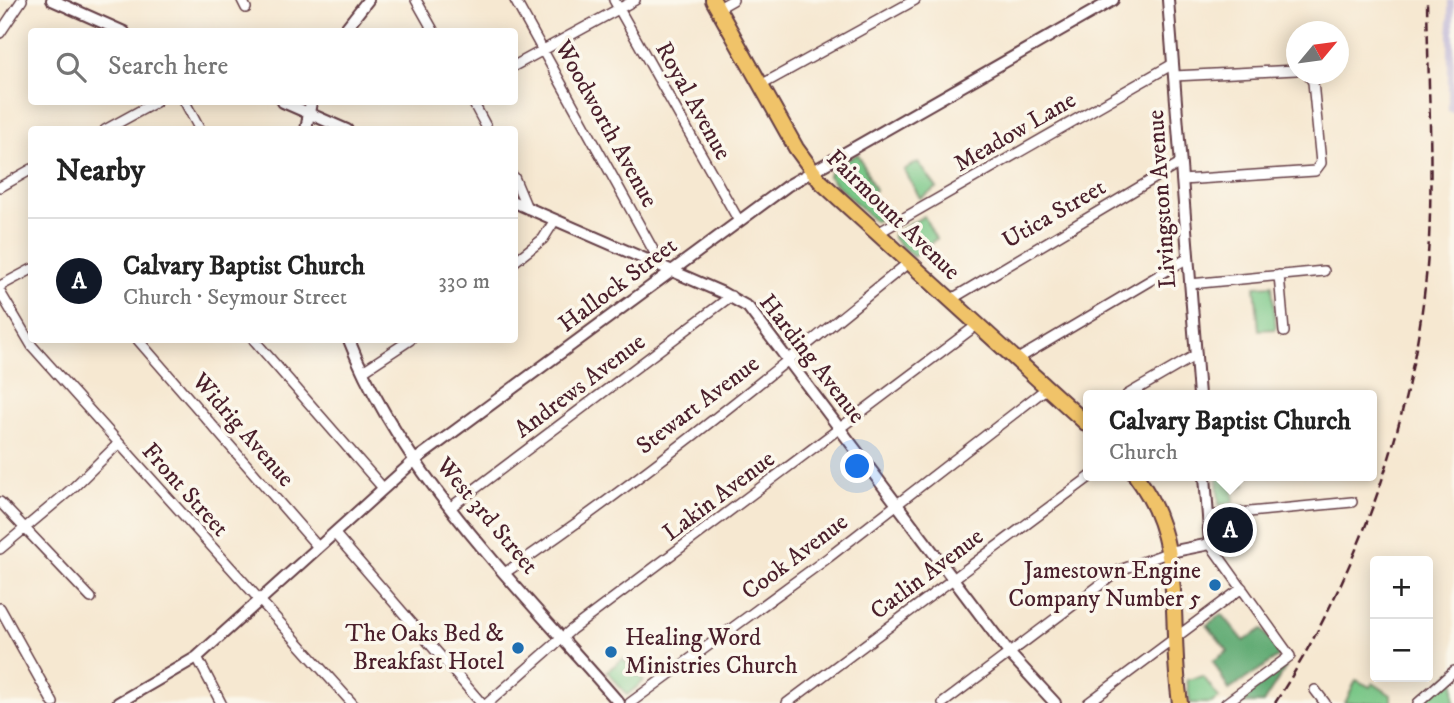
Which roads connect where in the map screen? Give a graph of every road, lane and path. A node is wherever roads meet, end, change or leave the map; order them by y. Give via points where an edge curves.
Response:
1 (22, 0) edge
2 (52, 0) edge
3 (368, 0) edge
4 (416, 0) edge
5 (515, 0) edge
6 (635, 0) edge
7 (733, 0) edge
8 (915, 0) edge
9 (1112, 0) edge
10 (1168, 0) edge
11 (616, 4) edge
12 (715, 4) edge
13 (115, 28) edge
14 (346, 28) edge
15 (432, 28) edge
16 (0, 33) edge
17 (543, 50) junction
18 (518, 64) edge
19 (1173, 64) junction
20 (1286, 71) edge
21 (1174, 76) junction
22 (1312, 84) edge
23 (761, 85) junction
24 (151, 105) edge
25 (187, 105) edge
26 (475, 105) edge
27 (310, 107) edge
28 (112, 126) edge
29 (198, 126) edge
30 (307, 126) edge
31 (341, 126) edge
32 (486, 126) edge
33 (1180, 163) junction
34 (811, 170) junction
35 (28, 171) edge
36 (1182, 180) junction
37 (0, 187) edge
38 (518, 187) edge
39 (518, 204) edge
40 (527, 208) junction
41 (555, 220) junction
42 (739, 221) junction
43 (876, 234) junction
44 (1188, 258) junction
45 (518, 259) edge
46 (908, 263) junction
47 (667, 269) junction
48 (28, 271) edge
49 (1324, 271) dead end
50 (1279, 275) junction
51 (1190, 284) junction
52 (0, 286) edge
53 (0, 292) edge
54 (731, 296) junction
55 (950, 300) junction
56 (977, 325) junction
57 (1283, 332) dead end
58 (28, 339) edge
59 (30, 343) edge
60 (141, 343) edge
61 (257, 343) edge
62 (350, 343) edge
63 (405, 343) edge
64 (1196, 355) junction
65 (788, 360) junction
66 (1016, 360) junction
67 (363, 371) junction
68 (1047, 388) junction
69 (1135, 390) edge
70 (1199, 390) edge
71 (1083, 418) edge
72 (841, 430) junction
73 (118, 444) junction
74 (414, 461) junction
75 (1084, 481) edge
76 (1139, 481) edge
77 (1205, 481) edge
78 (383, 488) junction
79 (0, 502) edge
80 (1352, 502) dead end
81 (897, 504) junction
82 (451, 507) junction
83 (1208, 516) junction
84 (25, 530) junction
85 (334, 533) junction
86 (1210, 544) junction
87 (318, 547) junction
88 (0, 549) edge
89 (1170, 552) junction
90 (506, 572) junction
91 (952, 579) junction
92 (1242, 588) junction
93 (90, 598) dead end
94 (260, 601) junction
95 (0, 608) edge
96 (563, 637) junction
97 (1176, 637) junction
98 (1009, 653) junction
99 (197, 656) junction
100 (1454, 671) edge
101 (1315, 690) dead end
102 (52, 703) edge
103 (118, 703) edge
104 (221, 703) edge
105 (352, 703) edge
106 (481, 703) edge
107 (488, 703) edge
108 (619, 703) edge
109 (630, 703) edge
110 (786, 703) edge
111 (943, 703) edge
112 (1055, 703) edge
113 (1088, 703) edge
114 (1180, 703) edge
115 (1226, 703) edge
116 (1325, 703) edge
117 (1418, 703) edge

1 - 16 street
2 - 13 street
3 - 14 street
4 - 15 street
5 - 17 street, Woodworth Avenue
6 - 11 street
7 - 12 street
8 - 23 street
9 - 34 street, Hallock Street
10 - 19 street, Livingston Avenue
11 - 17 street
11 - 42 street, Royal Avenue
12 - 23 main road, Fairmount Avenue
17 - 18 street
17 - 47 street, Woodworth Avenue
19 - 21 street, Livingston Avenue
19 - 43 street, Meadow Lane
20 - 21 street
21 - 33 street, Livingston Avenue
22 - 36 street via 1321,163 1315,171
23 - 34 main road, Fairmount Avenue
24 - 28 street
25 - 29 street
26 - 32 street
27 - 30 street
27 - 31 street
33 - 36 street, Livingston Avenue
33 - 55 street, Utica Street
34 - 42 street, Hallock Street
34 - 43 main road, Fairmount Avenue
35 - 37 street
36 - 44 street, Livingston Avenue
38 - 40 street
39 - 40 street, Harding Avenue
40 - 41 street, Harding Avenue
41 - 45 street via 543,239
41 - 47 street, Harding Avenue
42 - 47 street, Hallock Street
43 - 46 main road, Fairmount Avenue
44 - 51 street, Livingston Avenue
44 - 66 street
46 - 55 main road, Fairmount Avenue
46 - 65 street, Stewart Avenue
47 - 54 street, Harding Avenue
47 - 74 street, Hallock Street
48 - 52 street
49 - 50 street
50 - 51 street
50 - 57 street
51 - 64 street, Livingston Avenue
53 - 58 street, Front Street
54 - 65 street, Harding Avenue via 748,307
54 - 82 street, Andrews Avenue
55 - 56 main road, Fairmount Avenue
56 - 66 main road, Fairmount Avenue
56 - 72 street, Lakin Avenue
59 - 73 street, Front Street
60 - 87 street, Widrig Avenue
61 - 78 street
62 - 67 street, West 3rd Street
63 - 67 street
64 - 69 street
64 - 70 street, Livingston Avenue
65 - 72 street, Harding Avenue
65 - 90 street, Stewart Avenue
66 - 68 main road, Fairmount Avenue
67 - 74 street, West 3rd Street
68 - 71 main road, Fairmount Avenue
68 - 81 street, Cook Avenue
72 - 81 street, Harding Avenue
72 - 96 street, Lakin Avenue
73 - 84 street
73 - 94 street, Front Street
74 - 78 street, Hallock Street
74 - 82 street, West 3rd Street
75 - 91 street, Catlin Avenue
76 - 89 main road via 1157,511
77 - 83 street
78 - 85 street, Hallock Street
79 - 84 street
80 - 83 street
81 - 91 street, Harding Avenue
81 - 109 street, Cook Avenue
82 - 90 street, West 3rd Street
83 - 86 street
84 - 88 street
84 - 93 street
85 - 87 street, Hallock Street
85 - 106 street
86 - 89 street
86 - 92 street
87 - 94 street, Hallock Street
89 - 97 main road
89 - 98 street via 1120,570
90 - 96 street, West 3rd Street
91 - 98 street, Harding Avenue
91 - 110 street, Catlin Avenue
92 - 97 street
92 - 115 street via 1290,656
94 - 99 street, Hallock Street
94 - 105 street, Front Street
95 - 102 street
96 - 107 street, Lakin Avenue
96 - 108 street, West 3rd Street
97 - 113 street
97 - 114 main road
98 - 111 street
98 - 112 street, Harding Avenue
99 - 103 street, Hallock Street
99 - 104 street
100 - 117 street
101 - 116 street

